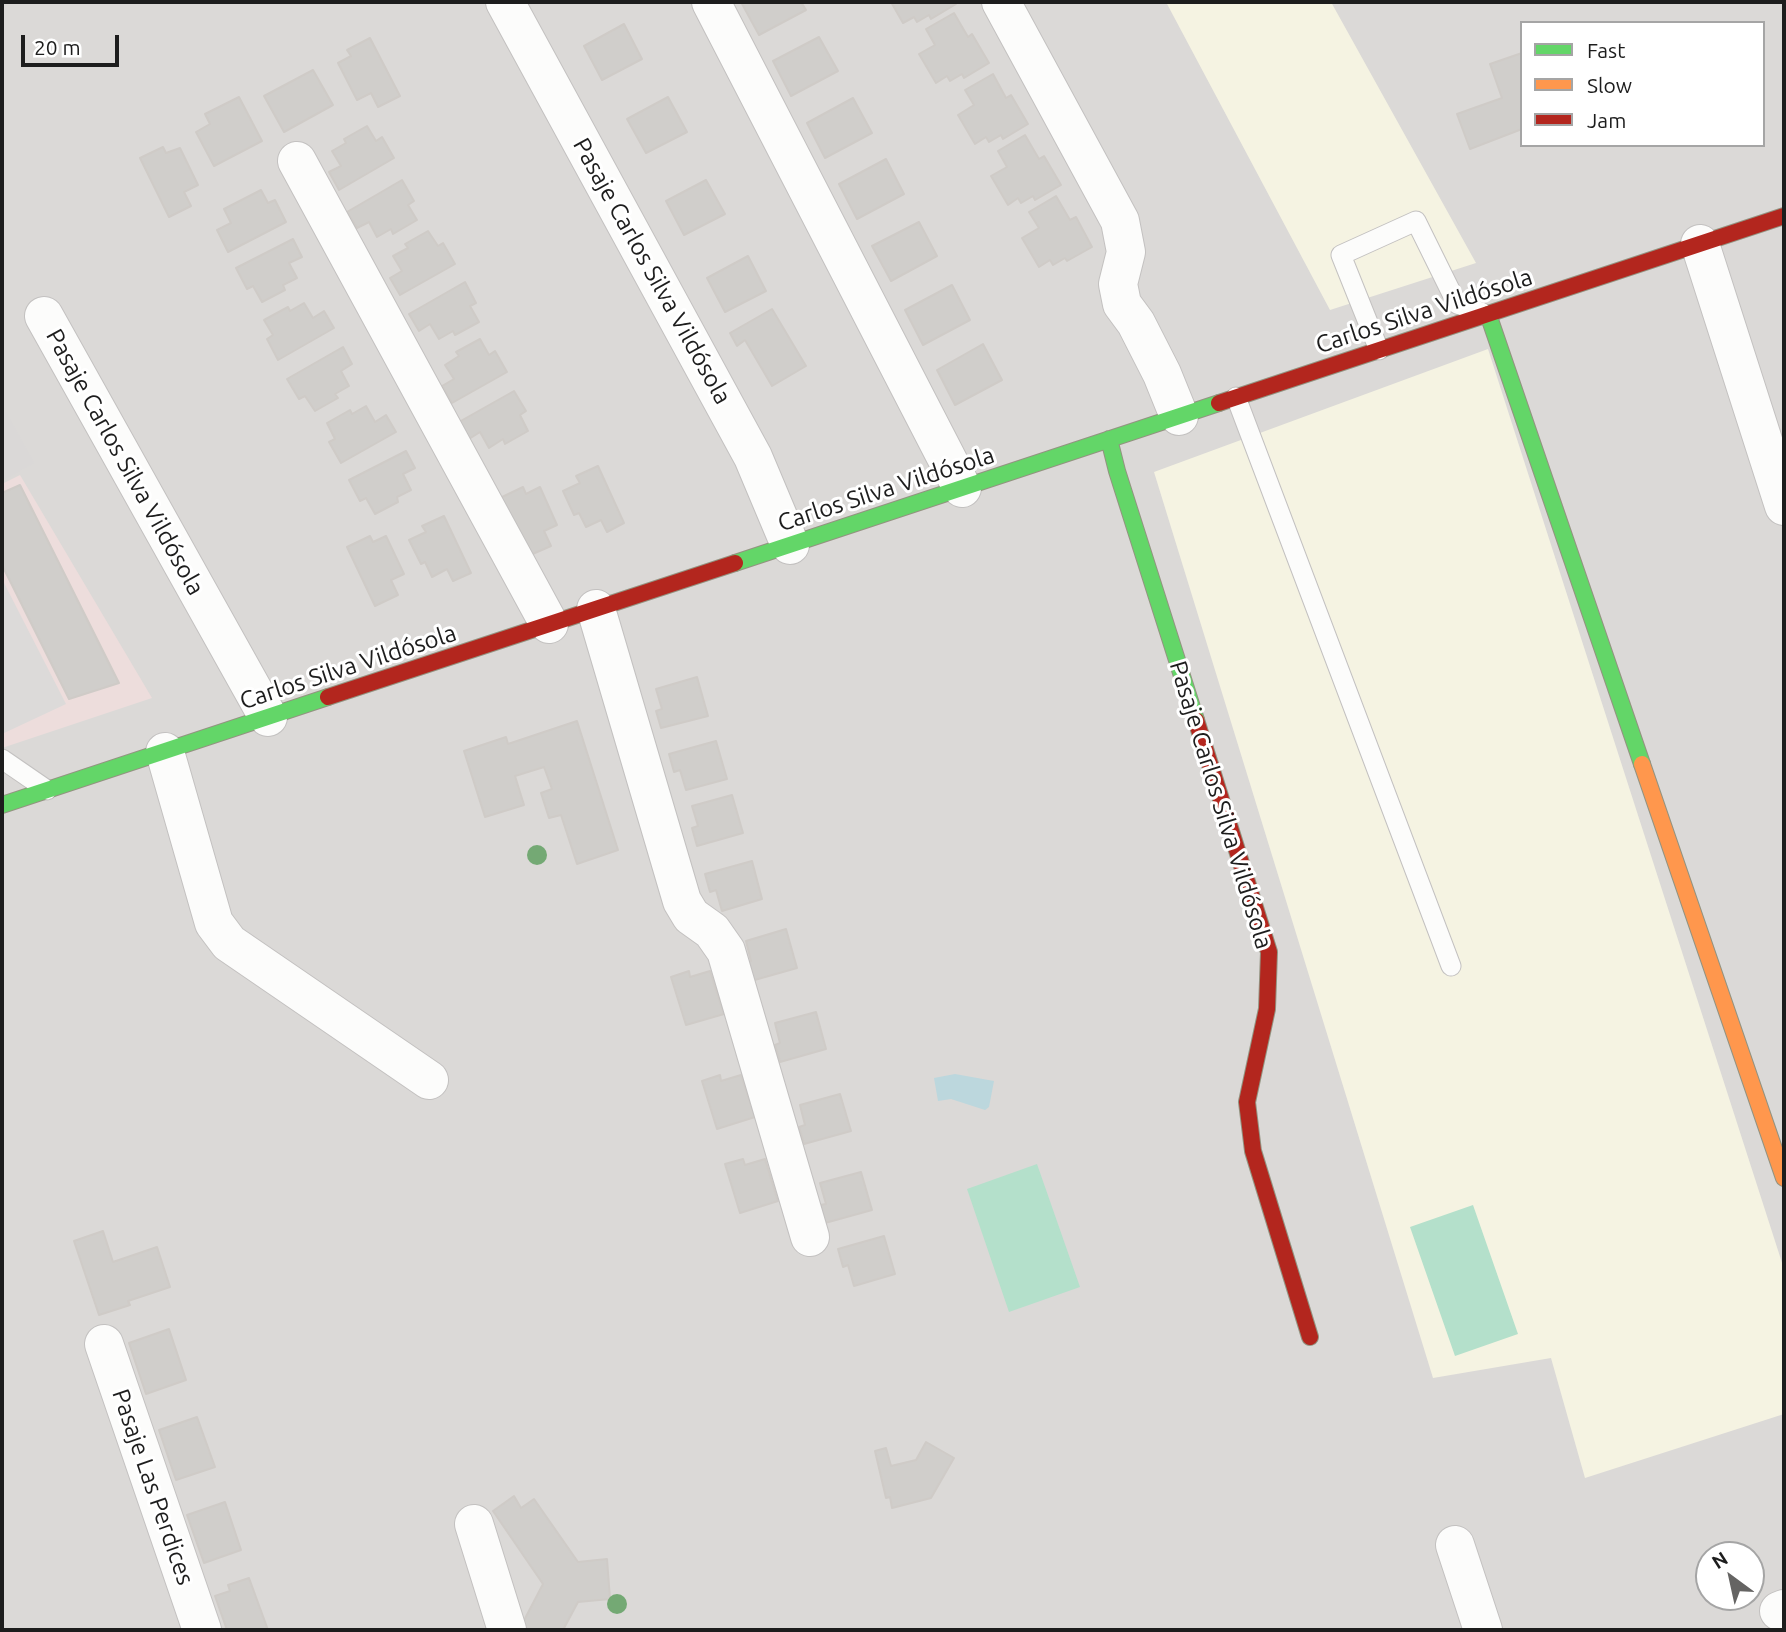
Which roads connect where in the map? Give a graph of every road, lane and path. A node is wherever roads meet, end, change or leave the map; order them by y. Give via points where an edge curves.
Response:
1 (505, 2) edge
2 (711, 2) edge
3 (1001, 2) edge
4 (297, 161) dead end
5 (1784, 216) edge
6 (1700, 244) junction
7 (1488, 314) junction
8 (44, 316) dead end
9 (1379, 350) junction
10 (1236, 397) junction
11 (1180, 416) junction
12 (1109, 439) junction
13 (962, 488) junction
14 (1784, 506) edge
15 (790, 545) junction
16 (596, 609) junction
17 (549, 624) junction
18 (268, 717) junction
19 (165, 752) junction
20 (2, 760) edge
21 (47, 790) junction
22 (2, 805) edge
23 (1451, 966) dead end
24 (429, 1080) dead end
25 (1784, 1178) edge
26 (810, 1237) dead end
27 (1310, 1337) dead end
28 (104, 1344) dead end
29 (474, 1524) dead end
30 (1455, 1545) dead end
31 (202, 1630) edge
32 (507, 1630) edge
33 (1483, 1630) edge

1 - 15 street, Pasaje Carlos Silva Vildósola via 753,457
2 - 13 street
3 - 11 street via 1120,221 1126,252 1118,284 1122,304 1141,333
4 - 17 street
5 - 6 street, Carlos Silva Vildósola
6 - 7 street, Carlos Silva Vildósola
6 - 14 street
7 - 9 street, Carlos Silva Vildósola
7 - 9 lane via 1457,303 1416,221 1341,256
7 - 25 street
8 - 18 street, Pasaje Carlos Silva Vildósola
9 - 10 street, Carlos Silva Vildósola
10 - 11 street, Carlos Silva Vildósola
10 - 23 lane
11 - 12 street, Carlos Silva Vildósola
12 - 13 street, Carlos Silva Vildósola
12 - 27 street, Pasaje Carlos Silva Vildósola via 1269,951 1267,1009 1247,1102 1253,1151
13 - 15 street, Carlos Silva Vildósola
15 - 16 street, Carlos Silva Vildósola
16 - 17 street, Carlos Silva Vildósola
16 - 26 street via 682,901 726,951
17 - 18 street, Carlos Silva Vildósola
18 - 19 street, Carlos Silva Vildósola
19 - 21 street, Carlos Silva Vildósola
19 - 24 street via 214,923 229,943
20 - 21 lane
21 - 22 street, Carlos Silva Vildósola
28 - 31 street, Pasaje Las Perdices
29 - 32 street
30 - 33 street

